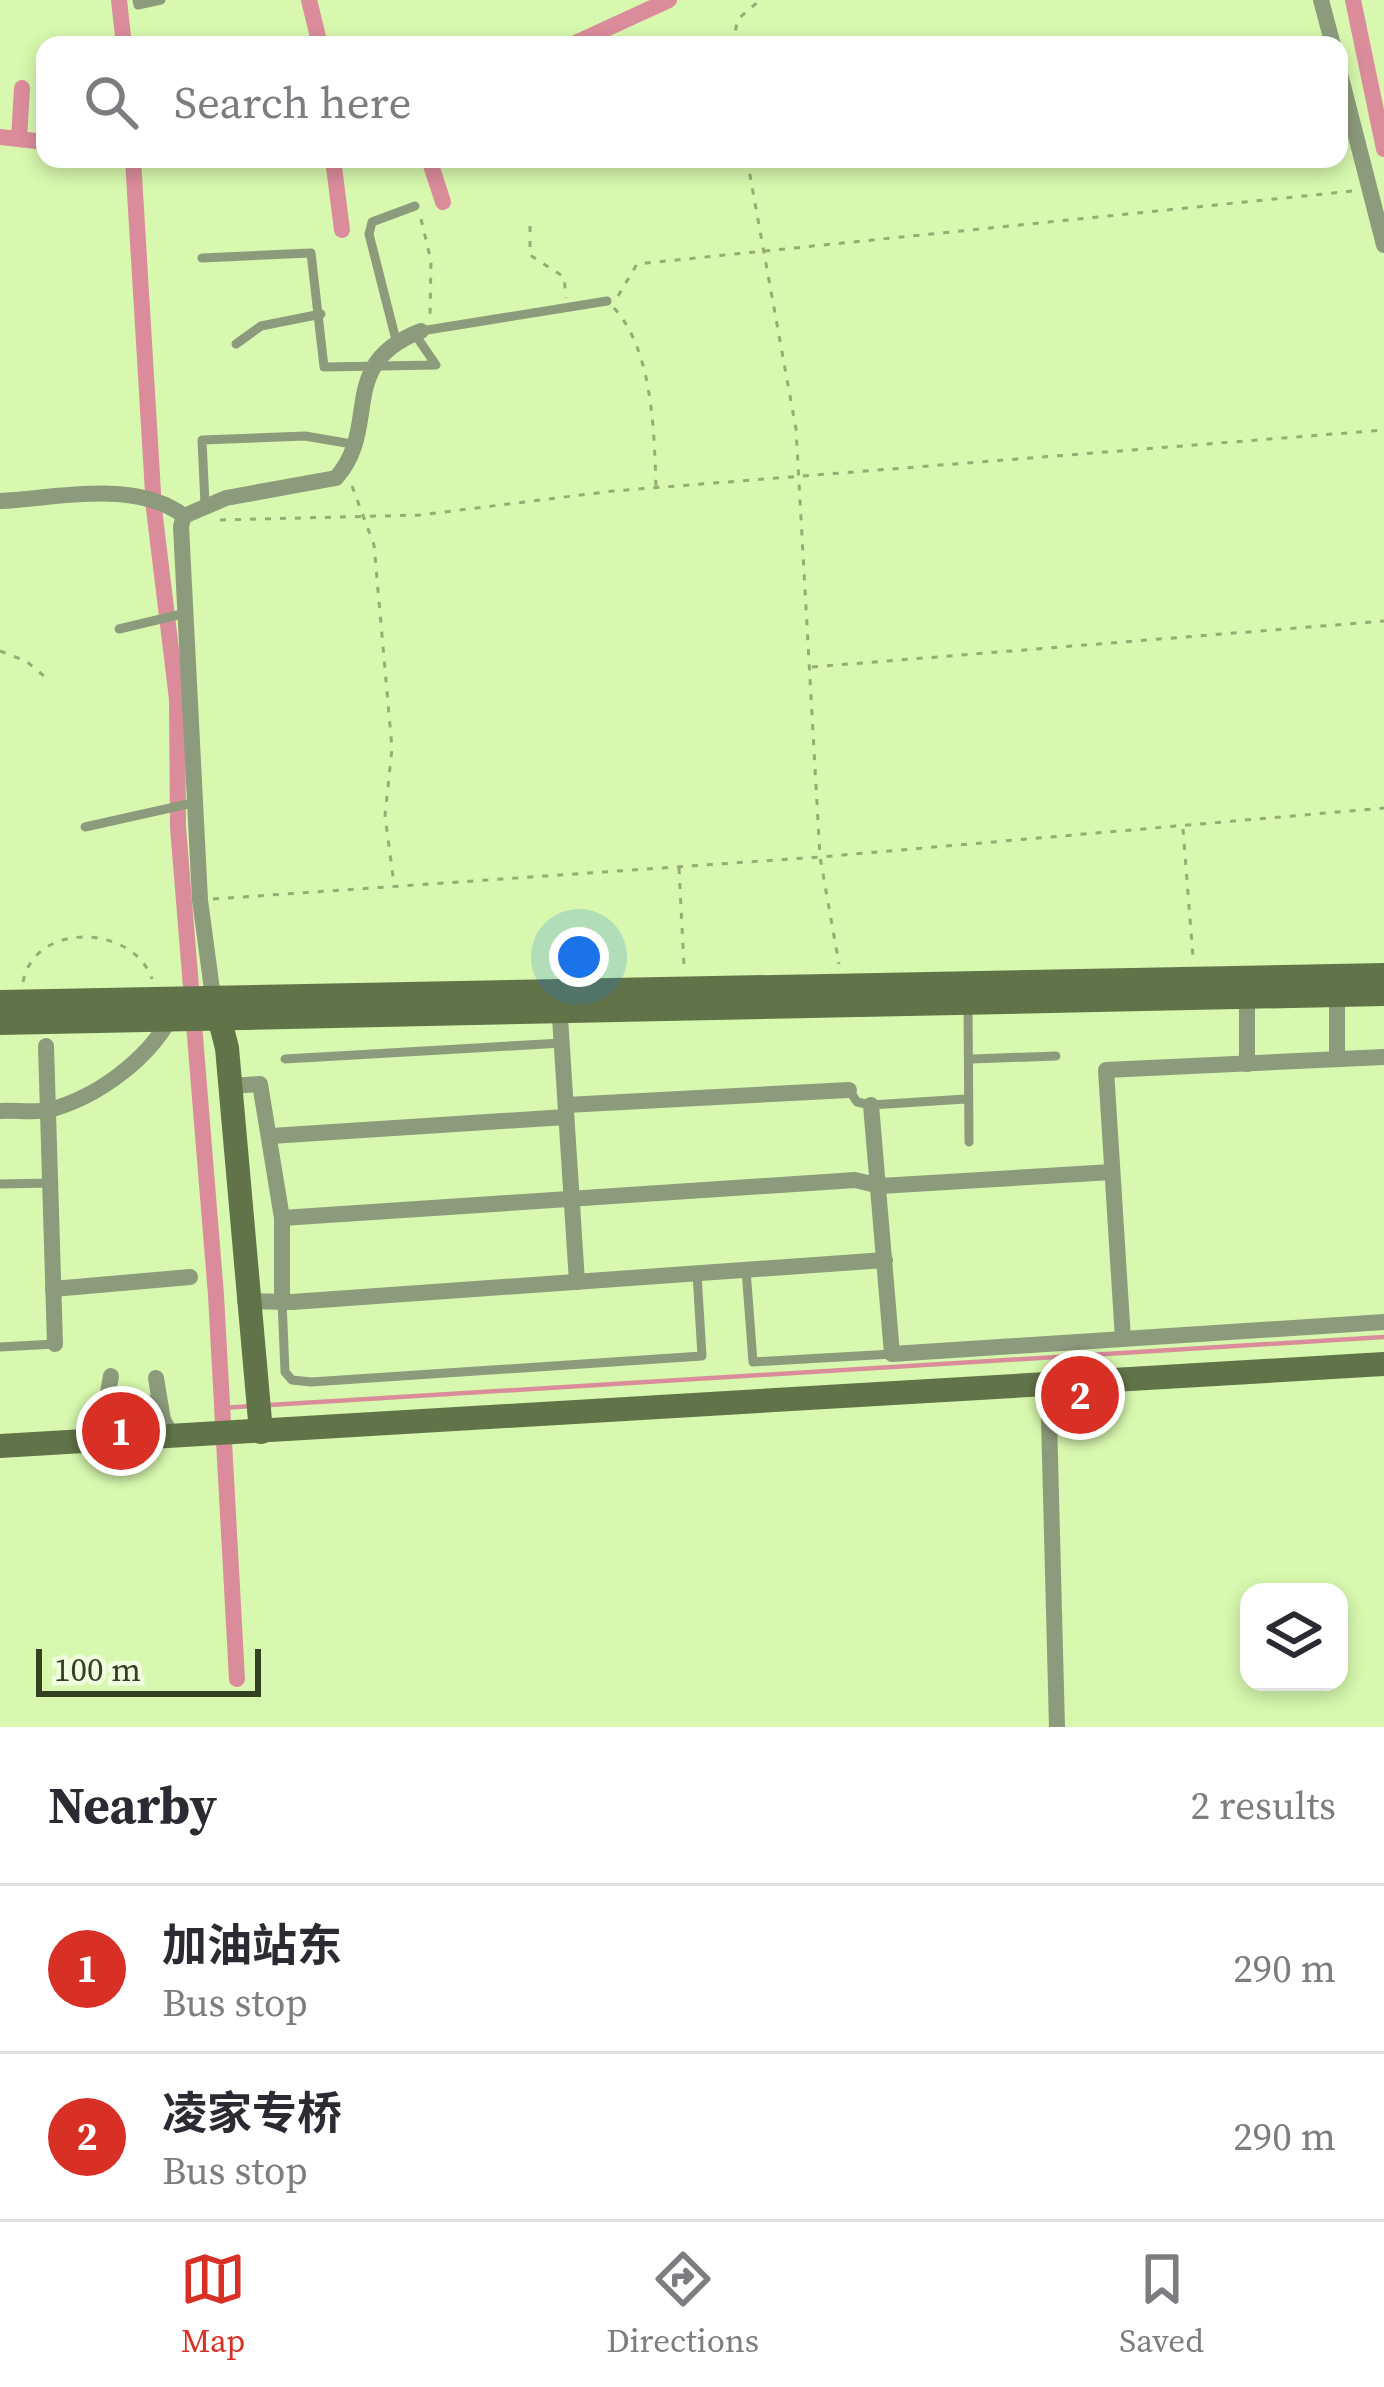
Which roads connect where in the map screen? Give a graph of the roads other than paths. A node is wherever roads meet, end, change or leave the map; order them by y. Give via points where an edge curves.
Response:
1 (137, 0) edge
2 (161, 0) edge
3 (1321, 0) edge
4 (1331, 36) edge
5 (1348, 106) edge
6 (415, 206) road end
7 (1384, 245) edge
8 (202, 258) dead end
9 (607, 301) road end
10 (321, 314) junction
11 (415, 333) junction
12 (236, 344) dead end
13 (370, 369) junction
14 (352, 444) junction
15 (0, 501) edge
16 (206, 504) junction
17 (184, 516) junction
18 (181, 614) junction
19 (119, 629) dead end
20 (192, 804) junction
21 (86, 827) dead end
22 (1384, 975) edge
23 (1337, 985) junction
24 (1246, 987) junction
25 (968, 991) junction
26 (1384, 994) edge
27 (559, 1000) junction
28 (10, 1002) edge
29 (188, 1007) junction
30 (0, 1022) edge
31 (562, 1043) junction
32 (46, 1046) dead end
33 (1056, 1057) dead end
34 (1384, 1057) edge
35 (285, 1059) dead end
36 (972, 1059) junction
37 (1337, 1059) junction
38 (1247, 1064) junction
39 (230, 1086) junction
40 (849, 1090) joint
41 (966, 1099) junction
42 (871, 1105) junction
43 (48, 1110) junction
44 (0, 1111) edge
45 (566, 1111) junction
46 (271, 1136) junction
47 (969, 1142) dead end
48 (1112, 1172) junction
49 (50, 1183) junction
50 (0, 1184) edge
51 (880, 1186) junction
52 (572, 1199) junction
53 (282, 1217) junction
54 (885, 1260) junction
55 (746, 1270) junction
56 (697, 1274) junction
57 (190, 1277) dead end
58 (577, 1282) junction
59 (52, 1289) junction
60 (245, 1301) junction
61 (282, 1301) junction
62 (1384, 1322) edge
63 (1123, 1339) junction
64 (55, 1344) joint
65 (0, 1347) edge
66 (892, 1354) junction
67 (1384, 1364) edge
68 (111, 1376) dead end
69 (156, 1378) dead end
70 (1048, 1382) junction
71 (159, 1403) junction
72 (110, 1405) junction
73 (253, 1419) junction
74 (173, 1438) junction
75 (99, 1442) junction
76 (0, 1446) edge
77 (1057, 1727) edge

1 - 2 lane
3 - 4 street
5 - 7 street
6 - 11 lane via 372,222 369,233
8 - 10 lane via 311,253
9 - 11 lane
10 - 12 lane via 261,326
10 - 13 lane via 324,368
11 - 13 street
11 - 13 lane via 436,365
13 - 14 street
14 - 16 street via 345,468 321,484
14 - 16 lane via 304,436 202,440
15 - 17 street via 137,495
16 - 17 street
17 - 18 street
18 - 19 lane
18 - 20 street
20 - 21 lane
20 - 29 street via 200,900
22 - 23 street
23 - 24 street
23 - 26 street
23 - 37 street
24 - 25 street
24 - 25 street via 1194,977
24 - 38 street
25 - 27 street
25 - 27 street via 840,983
25 - 36 lane
27 - 29 street
27 - 31 street
28 - 29 street
29 - 30 street
29 - 39 street
29 - 43 street via 140,1060
31 - 35 lane
31 - 45 street
32 - 43 street
33 - 36 lane
34 - 37 street
36 - 41 lane
37 - 38 street
38 - 48 street via 1106,1070
39 - 46 street via 260,1084
39 - 60 street
40 - 42 lane
40 - 45 street
41 - 42 lane
41 - 47 lane
42 - 51 street
43 - 44 street
43 - 49 street
45 - 46 street
45 - 52 street
46 - 53 street
48 - 51 street
48 - 63 street
49 - 50 lane
49 - 59 street
51 - 52 street via 855,1180
51 - 54 street
52 - 53 street
52 - 58 street
53 - 61 street
54 - 55 street
54 - 66 street
55 - 56 street
55 - 66 lane via 753,1362
56 - 58 street
56 - 61 lane via 703,1356 292,1380
57 - 59 street
58 - 61 street
59 - 64 street
60 - 61 street
60 - 73 street
62 - 63 street
63 - 66 street
64 - 65 lane
67 - 70 street
68 - 72 street
69 - 71 street
70 - 73 street
70 - 77 street
71 - 72 street
71 - 74 street
72 - 75 street
73 - 74 street
74 - 75 street
75 - 76 street

